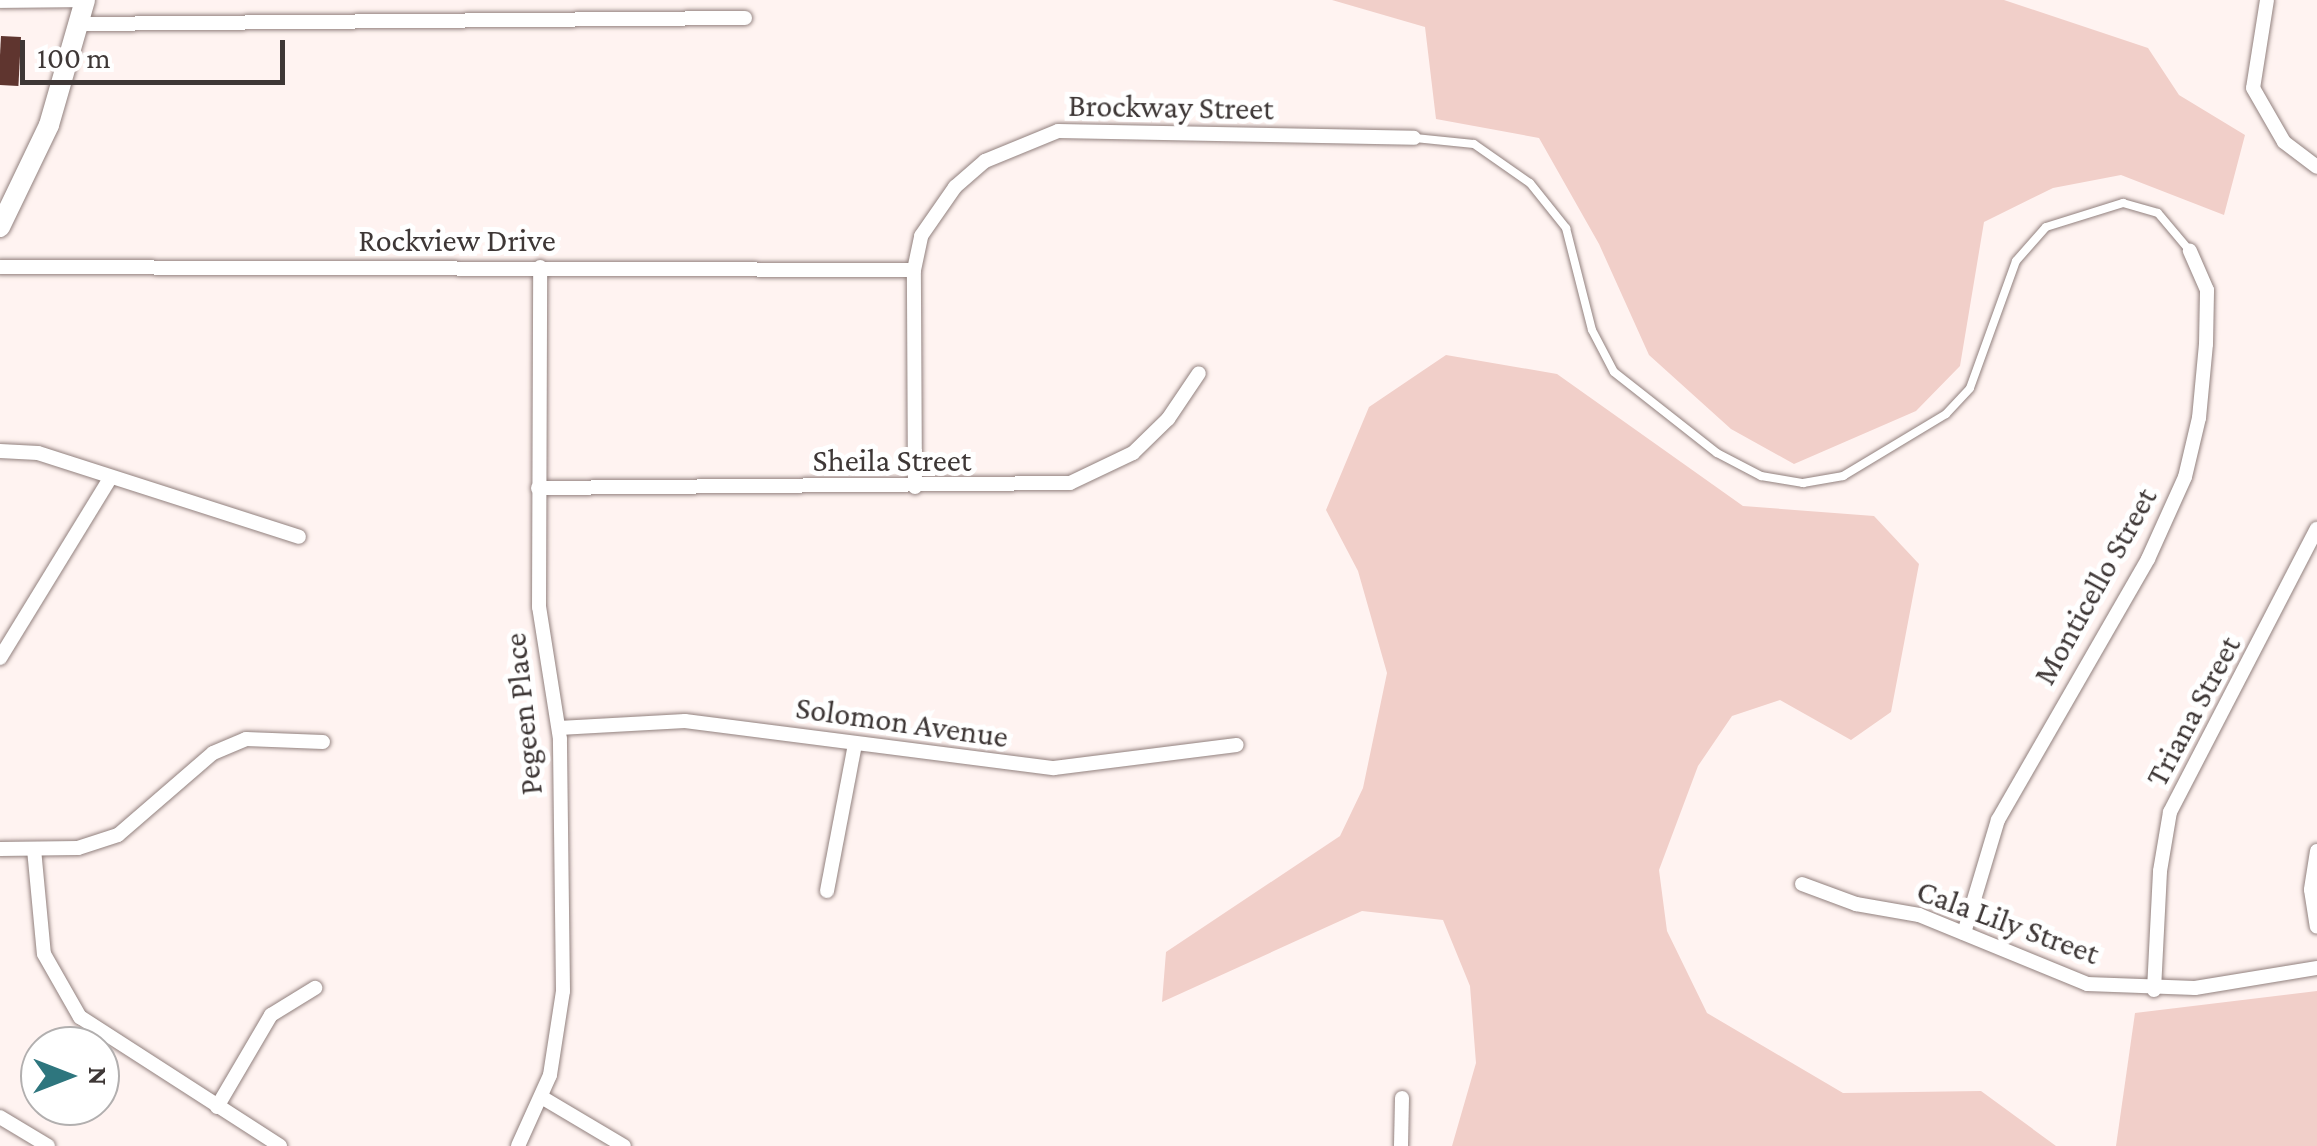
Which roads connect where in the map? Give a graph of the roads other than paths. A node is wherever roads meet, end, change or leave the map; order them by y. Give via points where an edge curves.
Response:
1 (85, 0) edge
2 (2267, 0) edge
3 (0, 1) edge
4 (744, 18) dead end
5 (80, 24) junction
6 (1414, 138) joint
7 (2317, 167) edge
8 (0, 226) edge
9 (2190, 252) joint
10 (540, 267) junction
11 (0, 268) edge
12 (914, 270) junction
13 (1199, 373) dead end
14 (0, 451) edge
15 (111, 476) junction
16 (538, 488) junction
17 (914, 488) junction
18 (2317, 529) edge
19 (298, 537) dead end
20 (0, 658) edge
21 (559, 728) junction
22 (324, 742) dead end
23 (856, 744) junction
24 (1237, 745) dead end
25 (34, 849) junction
26 (0, 850) edge
27 (2317, 850) edge
28 (1802, 884) dead end
29 (827, 891) dead end
30 (2317, 927) edge
31 (1964, 933) junction
32 (2317, 968) edge
33 (315, 988) dead end
34 (2154, 990) junction
35 (543, 1098) junction
36 (1402, 1098) dead end
37 (217, 1107) junction
38 (0, 1117) edge
39 (48, 1146) edge
40 (280, 1146) edge
41 (518, 1146) edge
42 (624, 1146) edge
43 (1401, 1146) edge

1 - 3 street
1 - 5 street
2 - 7 street via 2254,49 2253,88 2284,142
4 - 5 street
5 - 8 street via 49,125
6 - 9 lane via 1474,144 1530,183 1566,228 1592,330 1614,372 1717,453 1762,476 1789,481 1843,476 1946,414 1970,388 2016,261 2046,228 2123,203 2158,213
6 - 12 street, Brockway Street via 1038,136 1002,151 955,187 921,236
9 - 31 street, Monticello Street via 2207,290 2203,393 2185,476 2148,559 1998,820
10 - 11 street, Rockview Drive
10 - 12 street, Rockview Drive
10 - 16 street, Pegeen Place
12 - 17 street, Brockway Street
13 - 17 street, Sheila Street via 1148,440 1098,474 1040,487
14 - 15 street via 38,454
15 - 19 street
15 - 20 street
16 - 17 street, Sheila Street
16 - 21 street, Pegeen Place via 540,628
18 - 34 street, Triana Street via 2170,812
21 - 23 street, Solomon Avenue via 664,719
21 - 35 street, Pegeen Place via 563,990
22 - 25 street via 246,740 213,753 118,836 78,848
23 - 24 street, Solomon Avenue via 1065,768
23 - 29 street
25 - 26 street
25 - 37 street via 40,939 68,1003
27 - 30 street via 2311,890
28 - 31 street, Cala Lily Street
31 - 34 street, Cala Lily Street via 2087,984
32 - 34 street, Cala Lily Street via 2267,980
33 - 37 street via 271,1014
35 - 41 street, Pegeen Place
35 - 42 street
36 - 43 street
37 - 40 street
38 - 39 street

